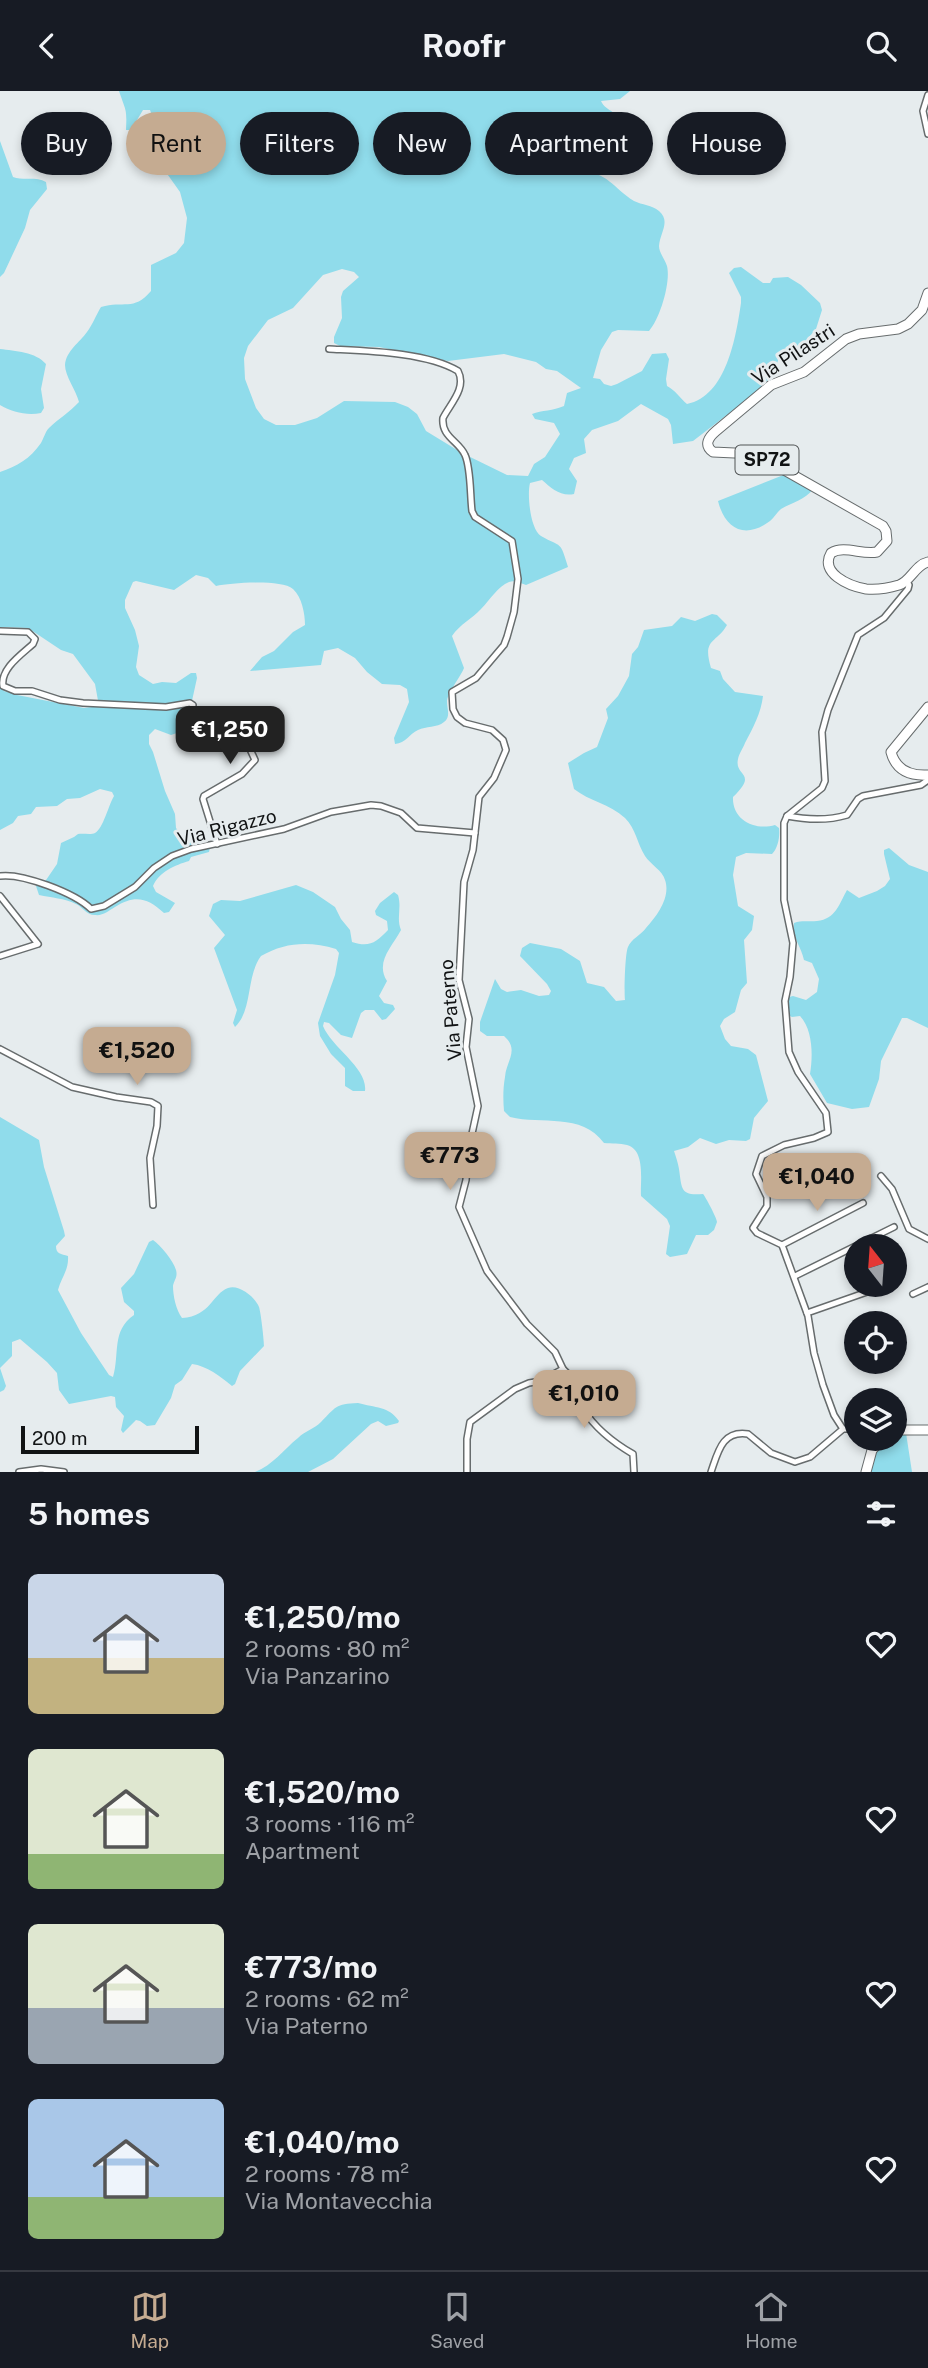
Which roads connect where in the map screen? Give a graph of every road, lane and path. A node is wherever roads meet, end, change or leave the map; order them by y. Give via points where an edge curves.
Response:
1 (928, 95) edge
2 (928, 134) edge
3 (928, 293) edge
4 (329, 349) dead end
5 (928, 562) edge
6 (906, 581) junction
7 (0, 631) edge
8 (928, 707) edge
9 (928, 778) edge
10 (787, 816) junction
11 (475, 833) junction
12 (217, 844) junction
13 (0, 876) edge
14 (0, 896) edge
15 (0, 956) edge
16 (0, 1049) edge
17 (881, 1176) dead end
18 (863, 1203) dead end
19 (153, 1205) dead end
20 (894, 1227) dead end
21 (928, 1239) edge
22 (782, 1245) junction
23 (795, 1276) junction
24 (928, 1287) edge
25 (914, 1293) dead end
26 (853, 1297) edge
27 (807, 1313) junction
28 (563, 1369) junction
29 (843, 1429) joint
30 (928, 1430) edge
31 (907, 1431) edge
32 (872, 1451) edge
33 (19, 1472) edge
34 (64, 1472) edge
35 (467, 1472) edge
36 (634, 1472) edge
37 (711, 1472) edge
38 (866, 1472) edge

1 - 2 street via 923,111
3 - 6 main road, Via Pilastri / SP72 via 922,310 908,324 846,339 804,372 771,385 708,443 713,452 756,454 883,526 887,541 877,552 839,549 831,553 827,562 833,574 868,589
4 - 11 street, Via Paterno via 428,359 458,372 461,386 442,424 467,459 475,517 512,541 518,579 504,645 476,678 452,692 450,698 457,717 492,730 506,745 499,771 479,797
5 - 6 main road, Via Pilastri / SP72
6 - 10 street via 908,589 884,618 858,635 822,732 822,789
7 - 12 street via 28,632 35,639 5,670 3,686 83,703 166,707 190,703 195,719 249,747 256,760 250,768 203,799
8 - 9 main road via 891,753 908,774
9 - 10 street via 921,785 863,796 847,815 838,818
10 - 22 street via 784,900 793,943 785,1001 789,1052 826,1113 828,1132 762,1156 757,1174 767,1206 753,1228
11 - 12 street, Via Rigazzo via 417,828 401,813 371,805
11 - 28 street, Via Paterno via 464,882 459,980 469,1019 466,1047 478,1106 459,1207 487,1271 555,1352
12 - 13 street, Via Rigazzo via 172,856 135,887 91,909 82,900 49,887 12,875
14 - 15 street via 38,944
16 - 19 street via 72,1087 158,1106 150,1159
17 - 21 street via 892,1189 909,1229
18 - 22 street
20 - 23 street
22 - 23 street
23 - 27 street
24 - 25 street
26 - 27 street
27 - 29 street via 818,1370
28 - 35 street via 515,1389 470,1422
28 - 36 street, Via Paterno via 573,1378 582,1407 607,1436 633,1454
29 - 37 street via 810,1457 795,1462 771,1453 753,1436 731,1435 722,1443
30 - 31 main road
32 - 38 main road
33 - 34 street

